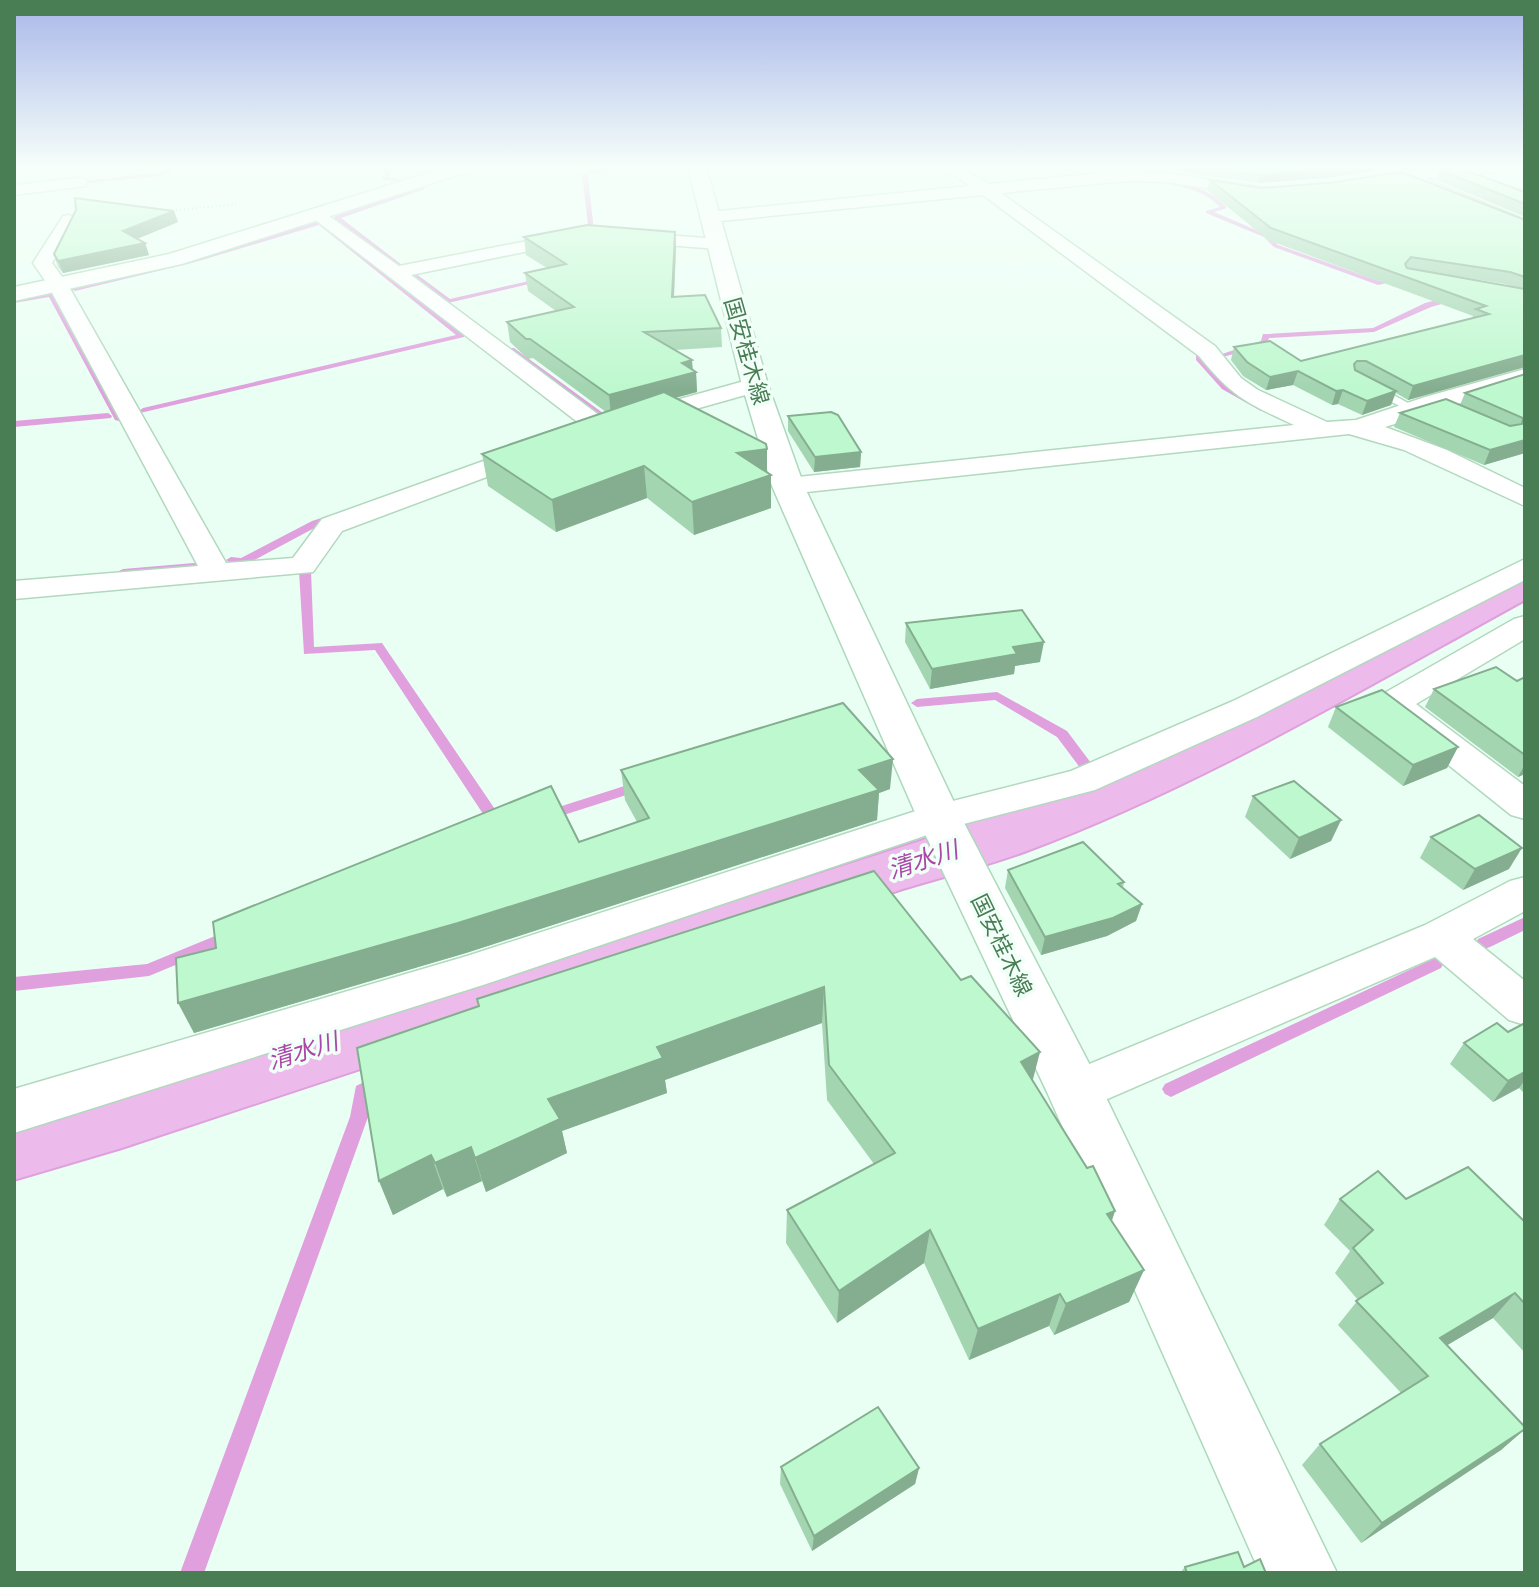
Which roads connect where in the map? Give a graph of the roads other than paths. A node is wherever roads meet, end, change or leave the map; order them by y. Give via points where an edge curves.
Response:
1 (56, 241) edge
2 (232, 241) edge
3 (355, 241) edge
4 (553, 241) edge
5 (717, 241) edge
6 (1057, 241) edge
7 (397, 272) junction
8 (58, 285) junction
9 (14, 294) edge
10 (1525, 376) edge
11 (1356, 379) edge
12 (755, 385) junction
13 (1423, 405) junction
14 (1458, 413) edge
15 (1361, 427) junction
16 (1321, 428) junction
17 (580, 436) junction
18 (788, 486) junction
19 (1525, 498) edge
20 (1525, 568) edge
21 (216, 572) junction
22 (14, 590) edge
23 (1525, 626) edge
24 (1525, 806) edge
25 (950, 839) junction
26 (1525, 892) edge
27 (1440, 937) junction
28 (1525, 1007) edge
29 (1075, 1092) junction
30 (14, 1111) edge
31 (1299, 1573) edge

1 - 8 street via 42,263
2 - 8 main road
3 - 7 street
4 - 7 street
5 - 12 main road, 国安桂木線
6 - 16 street via 1207,351 1233,383
7 - 17 street
8 - 9 main road
8 - 21 street
10 - 13 street
11 - 13 lane
12 - 17 street
12 - 18 main road, 国安桂木線
13 - 14 lane
13 - 15 street
15 - 16 street
15 - 19 street
16 - 18 street
17 - 21 street via 332,525 302,566
18 - 25 main road, 国安桂木線
20 - 25 street via 1245,709
21 - 22 street
23 - 24 street via 1393,703
25 - 29 main road, 国安桂木線
25 - 30 street via 467,973
26 - 27 street
27 - 28 street
27 - 29 street
29 - 31 main road, 国安桂木線

